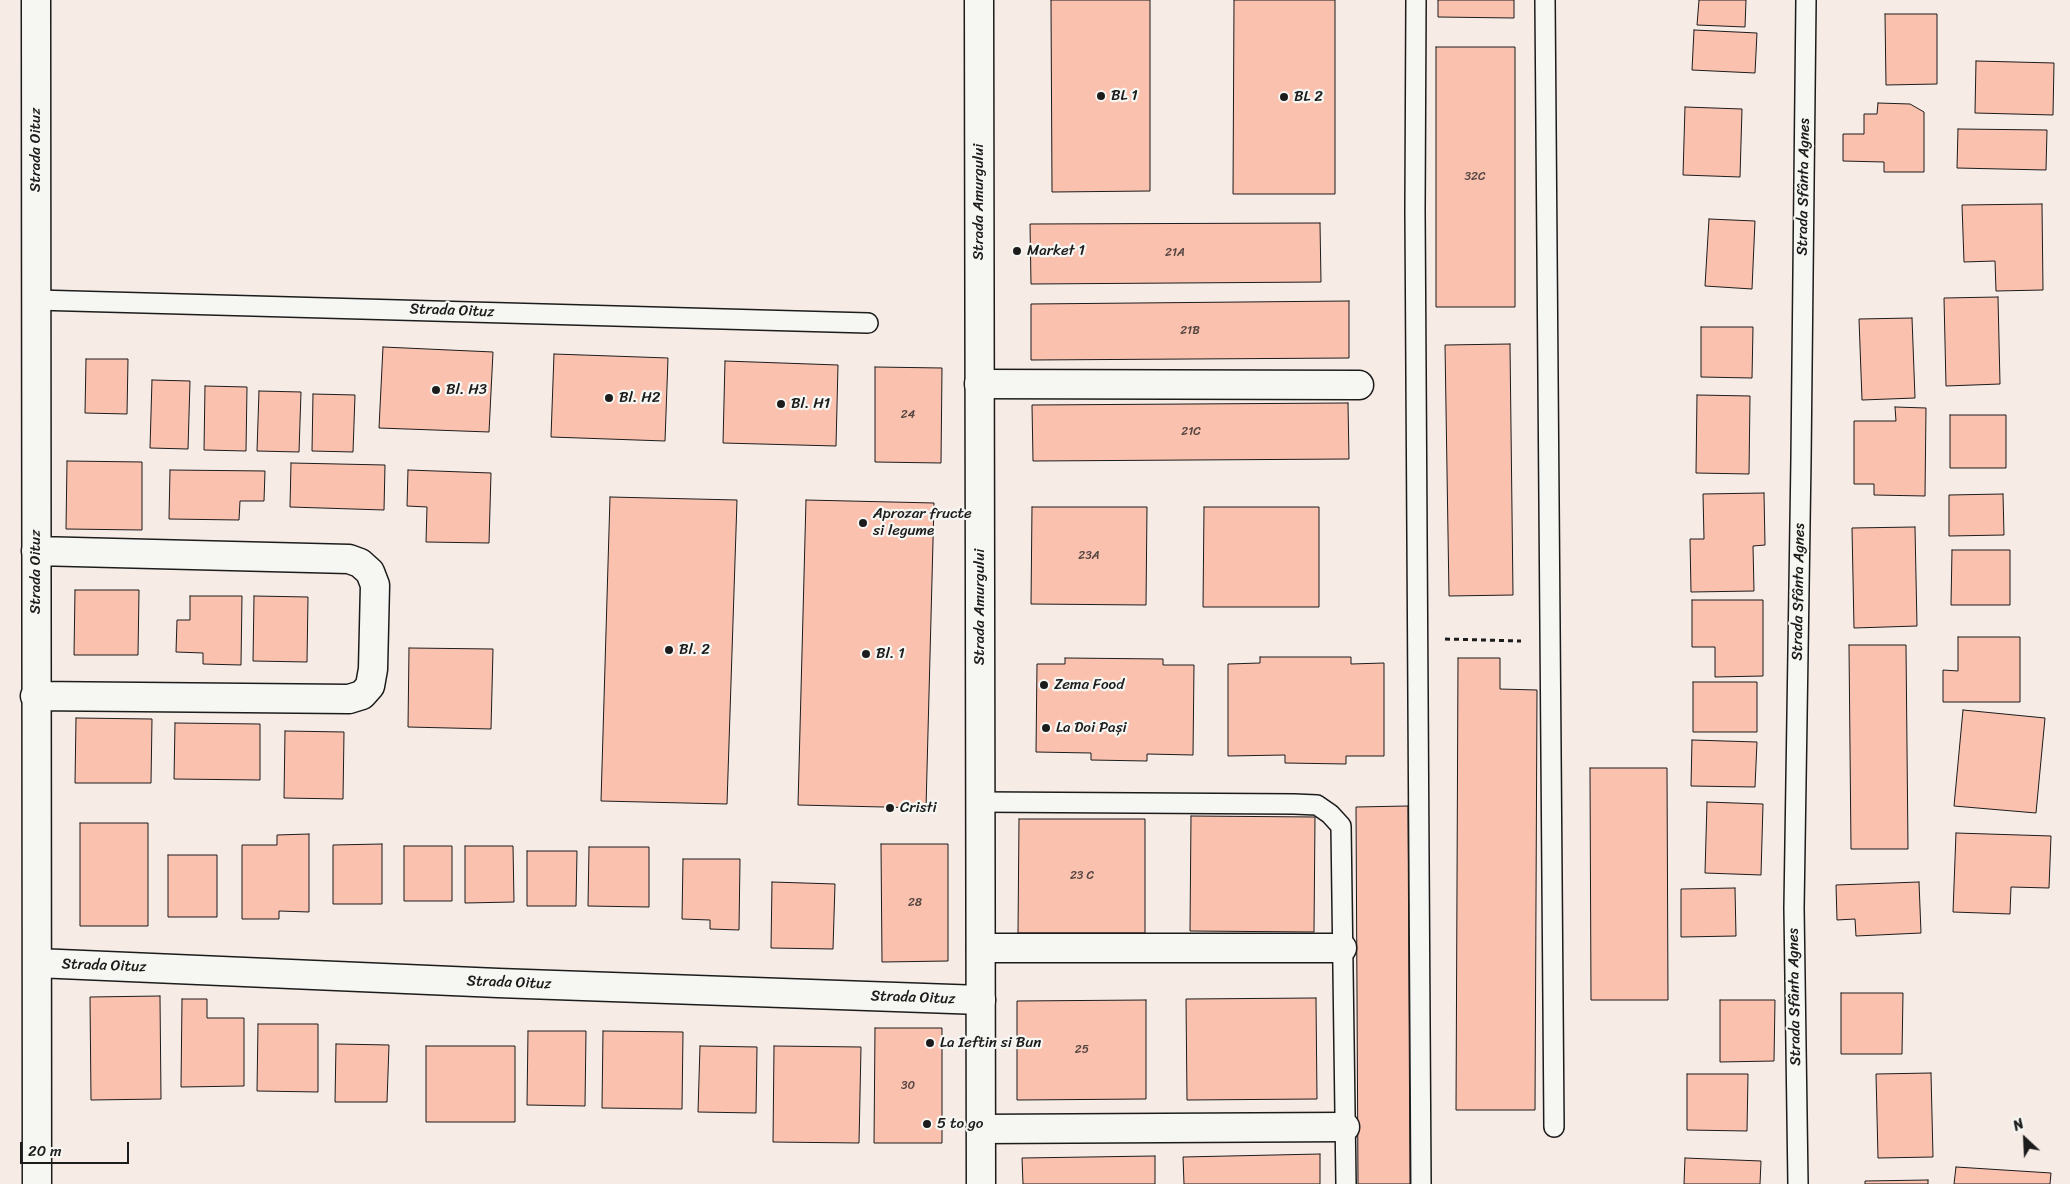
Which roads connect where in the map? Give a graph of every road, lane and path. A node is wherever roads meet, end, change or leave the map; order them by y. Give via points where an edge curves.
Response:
1 (36, 0) edge
2 (979, 0) edge
3 (1416, 0) edge
4 (1545, 0) edge
5 (1806, 0) edge
6 (36, 300) junction
7 (868, 323) dead end
8 (980, 384) junction
9 (1359, 385) dead end
10 (36, 551) junction
11 (1417, 639) junction
12 (1551, 641) junction
13 (35, 696) junction
14 (980, 802) junction
15 (981, 948) junction
16 (1342, 948) junction
17 (37, 963) junction
18 (981, 1000) junction
19 (1345, 1127) junction
20 (1554, 1127) dead end
21 (981, 1129) junction
22 (37, 1184) edge
23 (981, 1184) edge
24 (1346, 1184) edge
25 (1421, 1184) edge
26 (1798, 1184) edge

1 - 6 street, Strada Oituz
2 - 8 street, Strada Amurgului
3 - 11 lane
4 - 12 lane
5 - 26 lane, Strada Sfânta Agnes via 1794,908
6 - 7 lane, Strada Oituz
6 - 10 street, Strada Oituz
8 - 9 street
8 - 14 street, Strada Amurgului
10 - 13 street, Strada Oituz
10 - 13 street via 349,559 370,572 375,585 373,669 370,686 362,695 349,699
11 - 12 path
11 - 25 lane
12 - 20 lane
13 - 17 street, Strada Oituz
14 - 15 street, Strada Amurgului
14 - 16 lane via 1317,805 1341,826
15 - 16 street
15 - 18 street, Strada Amurgului
16 - 19 lane
17 - 18 street, Strada Oituz
17 - 22 street, Strada Oituz
18 - 21 street, Strada Amurgului
19 - 21 street
19 - 24 lane
21 - 23 street, Strada Amurgului

